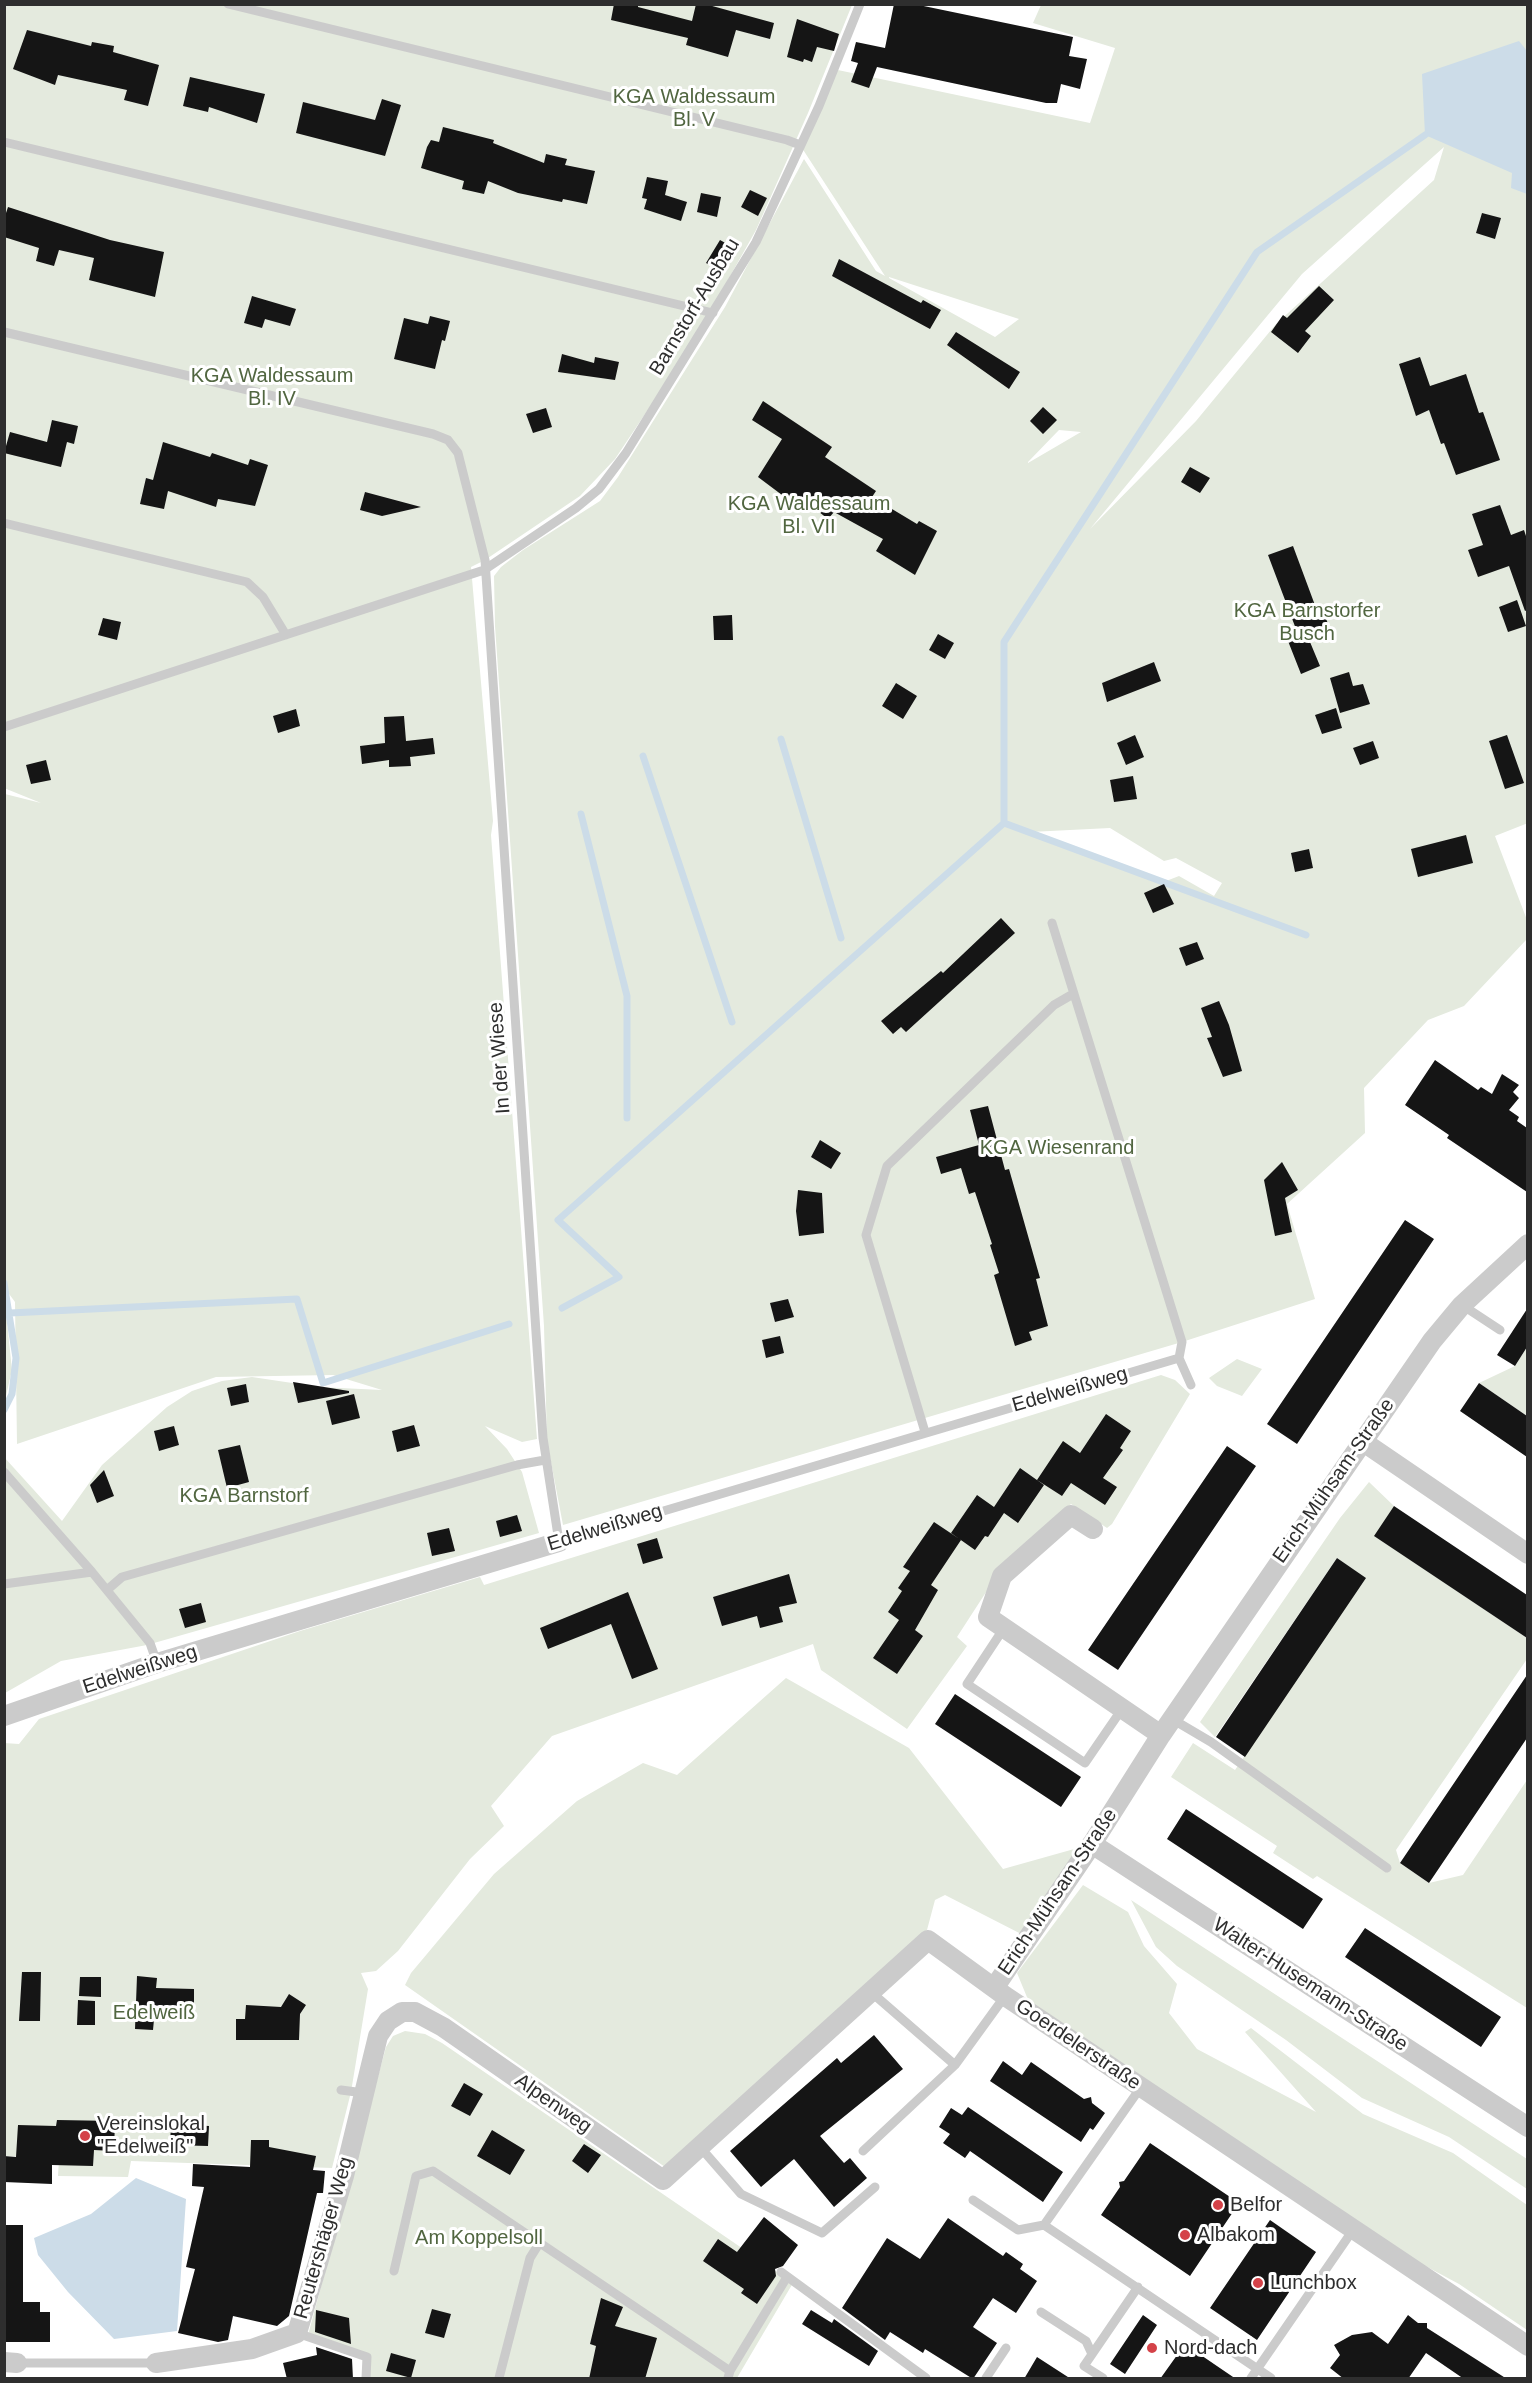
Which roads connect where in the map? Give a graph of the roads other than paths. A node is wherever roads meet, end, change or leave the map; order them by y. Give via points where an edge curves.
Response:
1 (228, 4) edge
2 (860, 4) edge
3 (4, 142) edge
4 (800, 146) junction
5 (713, 313) junction
6 (4, 332) edge
7 (4, 523) edge
8 (484, 570) junction
9 (286, 635) junction
10 (4, 727) edge
11 (1052, 923) dead end
12 (1073, 994) junction
13 (1527, 1244) edge
14 (1462, 1305) junction
15 (1500, 1330) dead end
16 (1179, 1358) junction
17 (1191, 1385) dead end
18 (925, 1432) junction
19 (1362, 1441) junction
20 (545, 1460) junction
21 (4, 1472) edge
22 (1093, 1529) dead end
23 (559, 1542) junction
24 (1527, 1554) edge
25 (92, 1572) junction
26 (4, 1584) edge
27 (107, 1590) junction
28 (1004, 1628) junction
29 (157, 1663) junction
30 (1122, 1709) junction
31 (4, 1716) edge
32 (1167, 1727) junction
33 (1092, 1844) junction
34 (1387, 1868) dead end
35 (871, 1992) junction
36 (1000, 1992) junction
37 (442, 2027) joint
38 (955, 2065) junction
39 (1141, 2087) junction
40 (341, 2090) dead end
41 (364, 2093) junction
42 (1527, 2127) edge
43 (700, 2147) junction
44 (863, 2151) dead end
45 (663, 2180) joint
46 (875, 2187) dead end
47 (973, 2200) dead end
48 (1044, 2225) junction
49 (1353, 2230) junction
50 (540, 2242) junction
51 (394, 2271) dead end
52 (1138, 2287) junction
53 (1041, 2312) dead end
54 (297, 2333) junction
55 (1527, 2346) edge
56 (1006, 2348) dead end
57 (1092, 2354) junction
58 (11, 2362) edge
59 (156, 2363) joint
60 (1256, 2369) junction
61 (729, 2375) edge
62 (366, 2379) edge
63 (499, 2379) edge
64 (926, 2379) edge
65 (986, 2379) edge
66 (1102, 2379) edge
67 (1251, 2379) edge
68 (1271, 2379) edge

1 - 4 lane
2 - 4 lane, Barnstorf-Ausbau
3 - 5 lane
4 - 5 lane, Barnstorf-Ausbau via 756,242
5 - 8 lane, Barnstorf-Ausbau via 626,453 598,489
6 - 8 lane, In der Wiese via 448,440 458,453 484,554
7 - 9 lane via 247,582 263,597
8 - 9 lane, Barnstorf-Ausbau
8 - 20 lane, In der Wiese
9 - 10 lane, Barnstorf-Ausbau
11 - 12 lane
12 - 16 lane via 1182,1342
12 - 18 lane via 1054,1005 887,1166 866,1235
13 - 14 street, Erich-Mühsam-Straße
14 - 15 lane
14 - 19 street, Erich-Mühsam-Straße
16 - 17 lane
16 - 18 lane, Edelweißweg
18 - 23 lane, Edelweißweg
19 - 24 street
19 - 32 street, Erich-Mühsam-Straße
20 - 23 lane, In der Wiese
20 - 27 lane via 122,1576
21 - 25 lane
22 - 28 street via 1071,1515 1002,1576 988,1617
23 - 29 street, Edelweißweg
25 - 26 lane
25 - 27 lane
27 - 29 lane via 150,1643
28 - 30 street
28 - 30 lane via 967,1684 1085,1763
29 - 31 street, Edelweißweg
30 - 32 street
32 - 33 street, Erich-Mühsam-Straße
32 - 34 lane via 1211,1742
33 - 36 street, Erich-Mühsam-Straße
33 - 42 street, Walter-Husemann-Straße
35 - 36 street, Goerdelerstraße via 928,1940
35 - 38 lane
35 - 43 street, Goerdelerstraße
36 - 38 lane
36 - 39 street, Goerdelerstraße
37 - 41 street, Reutershäger Weg via 415,2012 402,2012 388,2021 378,2036
37 - 45 street, Alpenweg
38 - 44 lane
39 - 48 lane
39 - 49 street, Goerdelerstraße
40 - 41 lane
41 - 54 street, Reutershäger Weg
43 - 45 street, Goerdelerstraße
43 - 46 lane via 741,2194 822,2233
47 - 48 lane via 1018,2230
48 - 52 lane
49 - 55 street, Goerdelerstraße
49 - 60 lane
50 - 51 lane via 433,2170 416,2176
50 - 61 lane
50 - 63 lane via 530,2258
52 - 57 lane
52 - 60 lane
53 - 57 lane via 1086,2340
54 - 59 street, Reutershäger Weg via 252,2349
54 - 62 lane via 367,2357
56 - 65 lane
57 - 66 lane via 1084,2366
58 - 59 lane, Reutershäger Weg
60 - 67 lane
60 - 68 lane
61 - 64 lane via 784,2275

